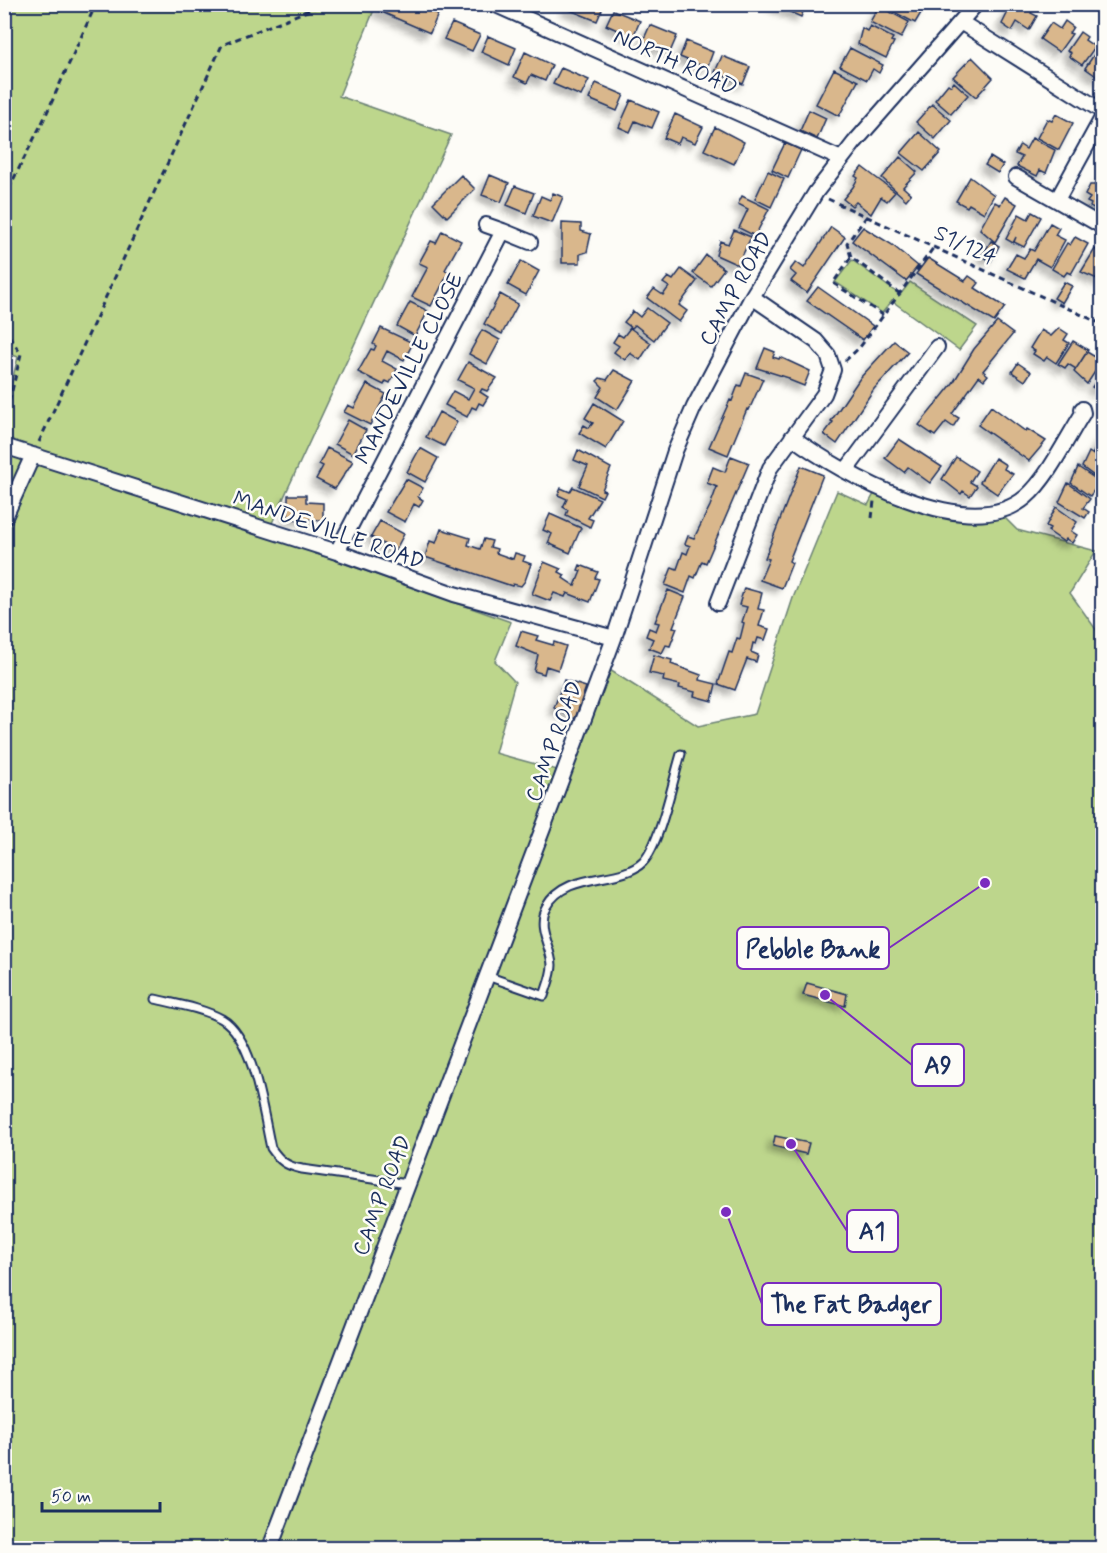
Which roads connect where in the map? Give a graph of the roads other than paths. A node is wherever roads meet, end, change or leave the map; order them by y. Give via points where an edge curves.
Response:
1 (494, 4) edge
2 (976, 4) edge
3 (962, 23) junction
4 (1102, 111) edge
5 (1102, 118) edge
6 (841, 159) junction
7 (1016, 177) dead end
8 (1057, 200) junction
9 (486, 225) dead end
10 (1100, 225) dead end
11 (503, 231) junction
12 (530, 242) dead end
13 (752, 297) junction
14 (937, 347) dead end
15 (1082, 409) dead end
16 (792, 437) junction
17 (4, 446) edge
18 (33, 455) junction
19 (847, 470) junction
20 (4, 519) edge
21 (337, 552) junction
22 (718, 603) dead end
23 (614, 638) junction
24 (681, 754) dead end
25 (487, 976) junction
26 (155, 999) dead end
27 (408, 1184) junction
28 (270, 1548) edge

1 - 6 street, NORTH ROAD
2 - 3 street, CAMP ROAD
3 - 4 street
3 - 6 street, CAMP ROAD
5 - 8 street
6 - 13 street, CAMP ROAD via 816,192
7 - 8 street
8 - 10 street
9 - 11 street
11 - 12 street
11 - 21 street, MANDEVILLE CLOSE
13 - 16 street via 816,341 828,355 833,370 824,394
13 - 23 street, CAMP ROAD via 675,451
14 - 19 street
15 - 19 street via 1034,489 1017,503 994,512 962,514 911,501
16 - 19 street
16 - 22 street via 765,477
17 - 18 street, MANDEVILLE ROAD
18 - 20 street
18 - 21 street, MANDEVILLE ROAD
21 - 23 street, MANDEVILLE ROAD via 473,600
23 - 25 street, CAMP ROAD
24 - 25 lane via 654,844 645,860 635,869 579,882 546,907 542,927 552,968 544,996
25 - 27 street, CAMP ROAD
26 - 27 lane via 223,1020 235,1032 245,1047 271,1148 280,1161 295,1167
27 - 28 street, CAMP ROAD

